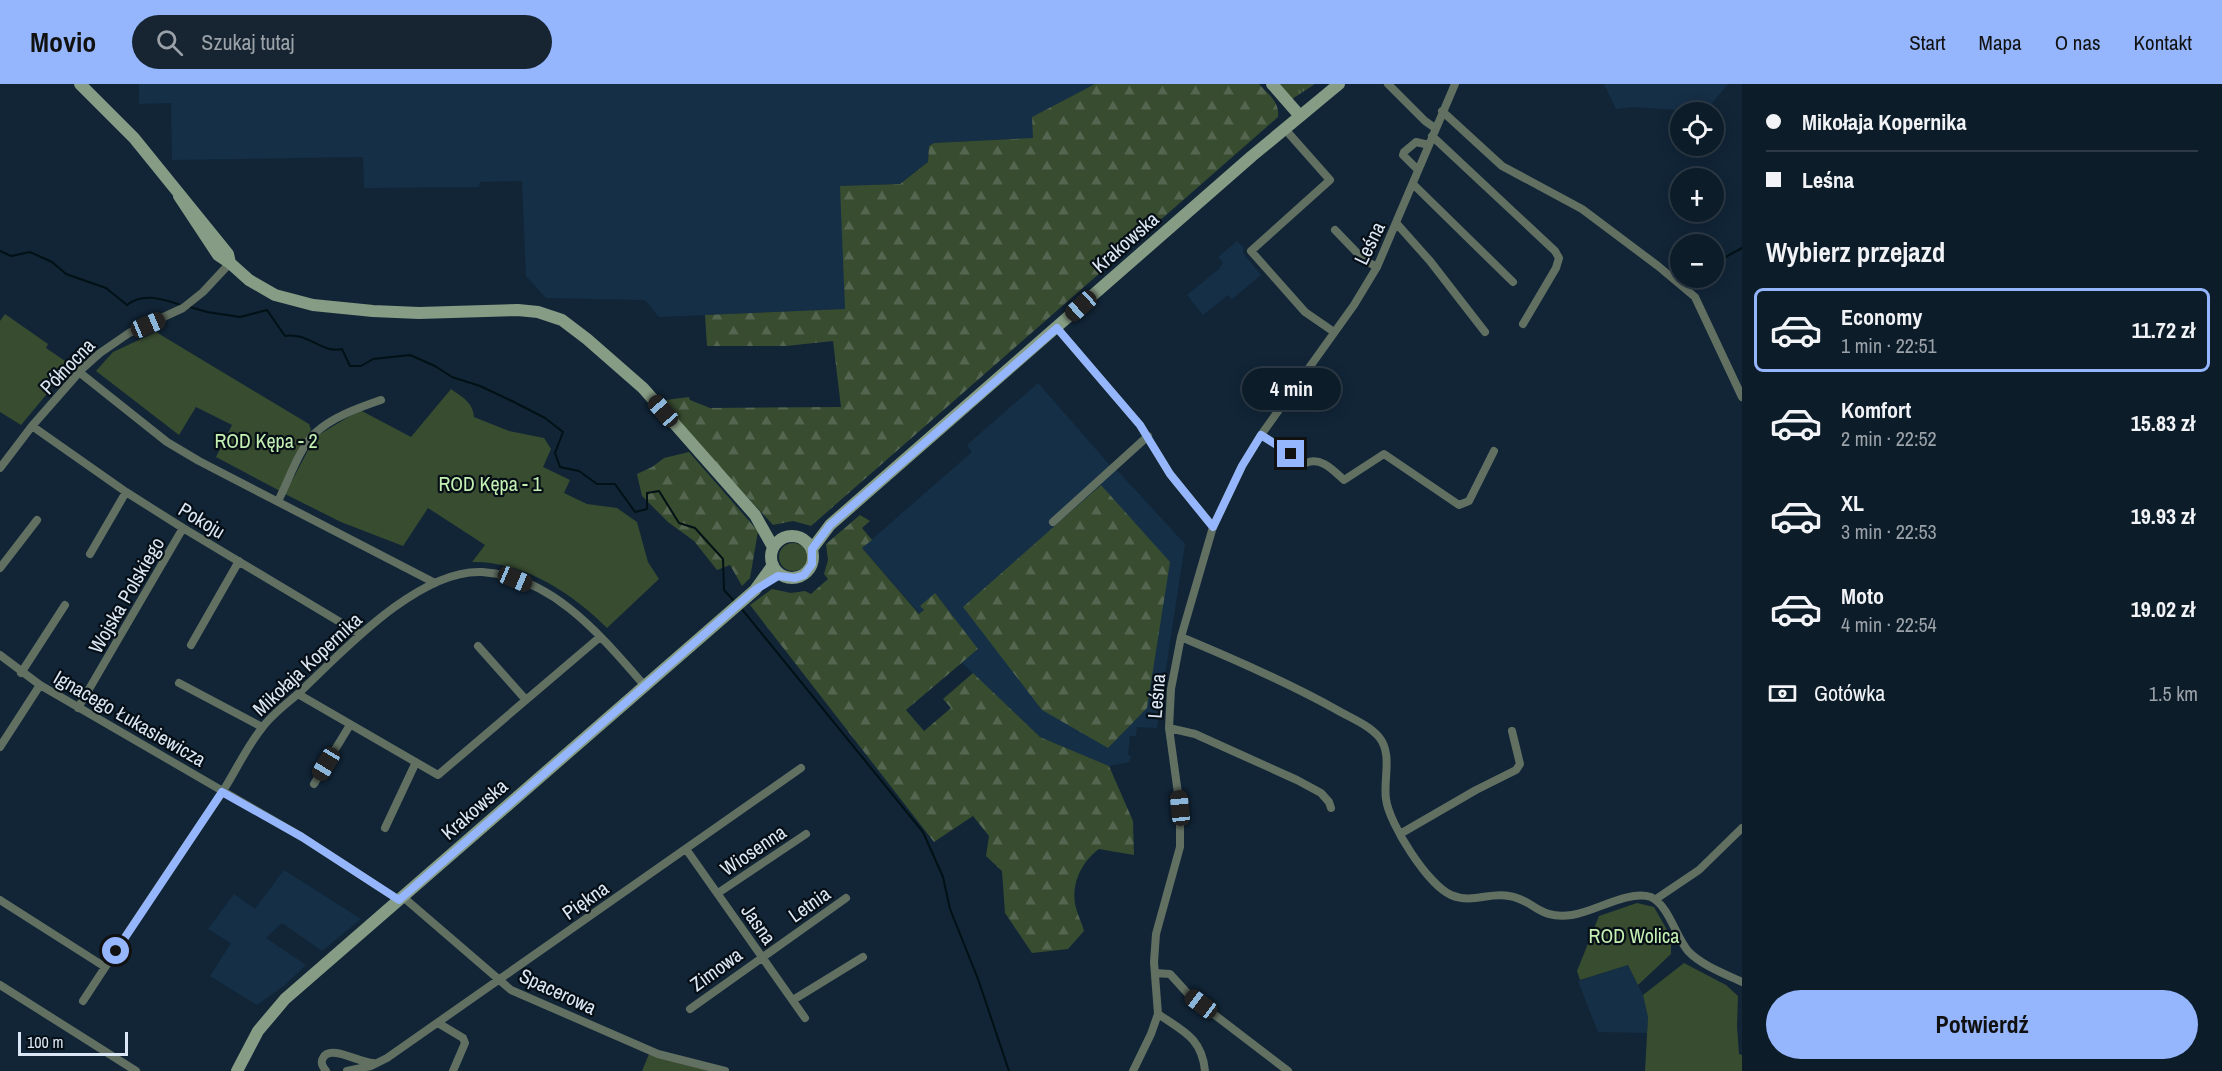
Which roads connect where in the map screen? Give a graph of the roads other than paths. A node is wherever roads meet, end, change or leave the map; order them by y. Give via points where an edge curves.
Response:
1 (80, 84) edge
2 (1272, 84) edge
3 (1339, 84) edge
4 (1388, 84) edge
5 (1455, 84) edge
6 (1442, 111) junction
7 (1300, 116) junction
8 (1284, 129) junction
9 (1432, 136) junction
10 (1418, 170) junction
11 (1413, 184) junction
12 (1397, 224) junction
13 (1335, 230) dead end
14 (230, 263) junction
15 (1377, 267) junction
16 (1513, 282) dead end
17 (1523, 324) dead end
18 (1057, 328) junction
19 (1485, 332) dead end
20 (1334, 333) junction
21 (80, 372) junction
22 (1742, 397) edge
23 (381, 400) dead end
24 (32, 426) junction
25 (1261, 435) junction
26 (1149, 436) junction
27 (1494, 451) dead end
28 (0, 468) edge
29 (126, 492) junction
30 (278, 501) junction
31 (755, 515) junction
32 (37, 520) dead end
33 (1053, 522) dead end
34 (830, 525) junction
35 (1213, 527) junction
36 (183, 528) junction
37 (783, 537) junction
38 (802, 538) junction
39 (773, 547) junction
40 (812, 549) junction
41 (90, 554) dead end
42 (239, 561) junction
43 (773, 566) junction
44 (0, 568) edge
45 (782, 576) junction
46 (435, 583) junction
47 (755, 590) junction
48 (65, 605) dead end
49 (360, 634) junction
50 (600, 637) junction
51 (1181, 637) junction
52 (191, 645) dead end
53 (478, 646) dead end
54 (0, 655) edge
55 (21, 673) junction
56 (179, 682) dead end
57 (40, 685) junction
58 (645, 686) junction
59 (298, 694) junction
60 (526, 700) junction
61 (78, 708) junction
62 (350, 725) junction
63 (262, 727) junction
64 (1169, 728) junction
65 (1512, 731) dead end
66 (0, 747) edge
67 (416, 762) junction
68 (801, 768) dead end
69 (314, 784) dead end
70 (222, 792) junction
71 (1330, 808) dead end
72 (385, 828) dead end
73 (1742, 828) edge
74 (806, 834) dead end
75 (1400, 834) junction
76 (686, 849) junction
77 (718, 893) junction
78 (401, 898) junction
79 (846, 898) dead end
80 (1656, 899) junction
81 (0, 900) edge
82 (762, 957) junction
83 (863, 957) dead end
84 (105, 968) junction
85 (1155, 973) junction
86 (499, 978) junction
87 (1742, 982) edge
88 (0, 985) edge
89 (793, 1000) junction
90 (83, 1001) dead end
91 (690, 1009) dead end
92 (1158, 1014) junction
93 (805, 1018) dead end
94 (438, 1023) junction
95 (387, 1058) junction
96 (136, 1071) edge
97 (237, 1071) edge
98 (326, 1071) edge
99 (347, 1071) edge
100 (453, 1071) edge
101 (725, 1071) edge
102 (1133, 1071) edge
103 (1205, 1071) edge
104 (1288, 1071) edge

1 - 14 street via 134,138 218,255
2 - 7 street
3 - 7 street, Krakowska
4 - 9 street via 1425,121
5 - 6 street, Leśna
6 - 9 street, Leśna
6 - 22 street via 1502,166 1569,200 1695,297
7 - 8 street, Krakowska
8 - 18 street, Krakowska
8 - 20 street via 1330,180 1251,251 1305,312
9 - 10 street, Leśna
9 - 10 street via 1404,152
9 - 17 street via 1559,258
10 - 11 street, Leśna
11 - 12 street, Leśna
11 - 16 street
12 - 15 street, Leśna
12 - 19 street
13 - 15 street via 1364,260
14 - 21 street, Północna via 187,306 113,342
14 - 31 street via 275,295 313,305 408,312 518,310 562,320 643,388
15 - 20 street, Leśna
18 - 26 street
18 - 34 street, Krakowska
20 - 25 street, Leśna
21 - 24 street, Północna
21 - 30 street via 167,442
23 - 30 street via 339,417 315,433
24 - 28 street, Północna
24 - 29 street, Pokoju
25 - 27 street via 1306,463 1324,463 1344,480 1384,454 1459,505 1469,501
25 - 35 street, Leśna
26 - 33 street
26 - 35 street via 1170,474
29 - 36 street, Pokoju
29 - 41 street
30 - 46 street
31 - 37 street
31 - 39 street
32 - 44 street
34 - 38 street, Krakowska
34 - 40 street, Krakowska
35 - 51 street, Leśna
36 - 42 street, Pokoju
36 - 61 street, Wojska Polskiego
37 - 38 street
37 - 39 street
38 - 40 street
39 - 43 street
40 - 45 street via 813,560 807,572 795,578
42 - 49 street, Pokoju
42 - 52 street
43 - 45 street
43 - 47 street, Krakowska
45 - 47 street, Krakowska
46 - 49 street, Mikołaja Kopernika
46 - 50 street, Mikołaja Kopernika via 471,572 515,579 562,603
47 - 58 street, Krakowska
48 - 55 street
49 - 59 street, Mikołaja Kopernika
50 - 58 street, Mikołaja Kopernika
50 - 60 street
51 - 64 street, Leśna via 1171,688
51 - 75 street via 1279,680 1381,739 1387,757 1386,800
53 - 60 street
54 - 55 street, Ignacego Łukasiewicza
55 - 57 street, Ignacego Łukasiewicza
56 - 63 street
57 - 61 street, Ignacego Łukasiewicza
57 - 66 street
58 - 78 street, Krakowska
59 - 62 street
59 - 63 street, Mikołaja Kopernika
60 - 67 street via 438,775
61 - 70 street, Ignacego Łukasiewicza
62 - 67 street
62 - 69 street
63 - 70 street, Mikołaja Kopernika
64 - 71 street via 1194,734 1297,780 1321,793
64 - 85 street, Leśna via 1181,837 1159,921
65 - 75 street via 1520,764 1516,770
67 - 72 street
68 - 76 street, Piękna
70 - 78 street, Ignacego Łukasiewicza
70 - 84 street, Mikołaja Kopernika
73 - 80 street via 1699,870
74 - 77 street, Wiosenna
75 - 80 street via 1433,883 1457,897 1510,896 1547,914 1564,916 1629,897 1646,895
76 - 77 street, Jasna
76 - 86 street, Piękna
77 - 82 street, Jasna
78 - 86 street, Spacerowa
78 - 97 street, Krakowska via 275,1010 253,1038
79 - 82 street, Letnia
80 - 87 street via 1693,956
81 - 84 street
82 - 89 street, Jasna
82 - 91 street, Zimowa
83 - 89 street
84 - 90 street, Mikołaja Kopernika
85 - 92 street, Leśna
85 - 104 street via 1170,974 1191,996
86 - 94 street, Piękna
86 - 101 street, Spacerowa via 519,994 651,1051
88 - 96 street
89 - 93 street, Jasna
92 - 102 street, Leśna
92 - 103 street via 1196,1042
94 - 95 street, Piękna
94 - 100 street via 464,1038
95 - 98 street via 368,1063 330,1052 322,1060
95 - 99 street, Piękna

